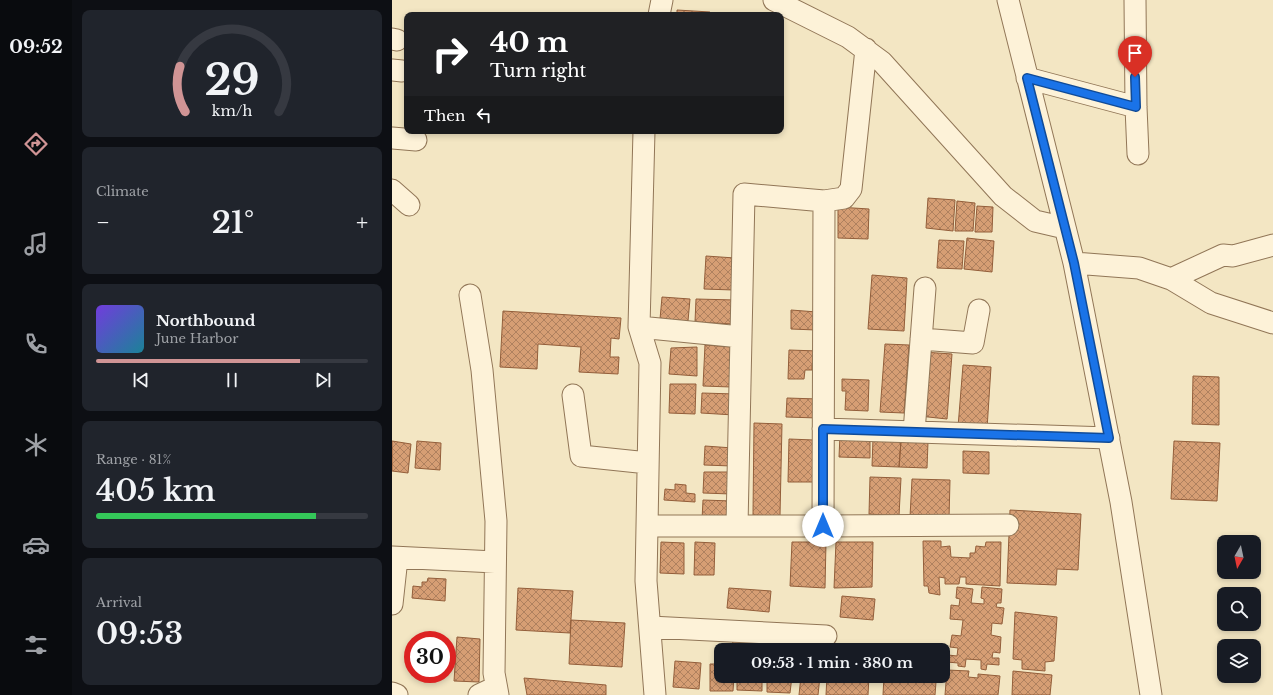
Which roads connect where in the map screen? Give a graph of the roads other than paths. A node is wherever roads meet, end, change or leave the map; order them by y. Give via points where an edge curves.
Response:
1 (662, 0) edge
2 (774, 0) edge
3 (1008, 0) edge
4 (1135, 0) edge
5 (660, 12) edge
6 (866, 49) junction
7 (1027, 78) junction
8 (1136, 107) junction
9 (644, 134) edge
10 (392, 138) edge
11 (416, 140) dead end
12 (1138, 154) dead end
13 (392, 190) edge
14 (824, 201) junction
15 (409, 205) dead end
16 (1065, 228) junction
17 (1273, 245) edge
18 (1074, 263) junction
19 (1171, 279) junction
20 (925, 288) dead end
21 (470, 295) dead end
22 (979, 310) dead end
23 (1273, 323) edge
24 (640, 328) junction
25 (741, 337) junction
26 (921, 339) junction
27 (573, 395) dead end
28 (823, 429) junction
29 (914, 432) junction
30 (1109, 438) junction
31 (648, 463) junction
32 (647, 526) junction
33 (737, 526) junction
34 (823, 526) junction
35 (1008, 526) dead end
36 (394, 557) edge
37 (495, 562) junction
38 (392, 604) edge
39 (650, 627) junction
40 (826, 636) dead end
41 (491, 692) edge
42 (392, 693) edge
43 (397, 695) edge
44 (655, 695) edge
45 (1150, 695) edge

1 - 5 street
2 - 6 street via 848,37
3 - 7 street
4 - 8 street
6 - 14 street via 852,189 844,198
6 - 16 street via 882,62 1003,196 1035,220
7 - 8 street
7 - 16 street
8 - 12 street
9 - 24 street
10 - 11 street
13 - 15 street
14 - 25 street via 744,194
14 - 28 street
16 - 18 street
17 - 19 street via 1233,256 1223,255
18 - 19 street via 1139,268
18 - 30 street
19 - 23 street via 1211,303
20 - 26 street
21 - 37 street via 482,370 496,521
22 - 26 street via 973,343
24 - 25 street
24 - 31 street via 650,363
25 - 33 street
26 - 29 street
27 - 31 street via 582,456
28 - 29 street
28 - 34 street
29 - 30 street
30 - 45 street
31 - 32 street
32 - 33 street
32 - 39 street via 646,581
33 - 34 street
34 - 35 street
36 - 37 street
36 - 38 street
37 - 41 street via 494,673
39 - 40 street
39 - 44 street
42 - 43 street

